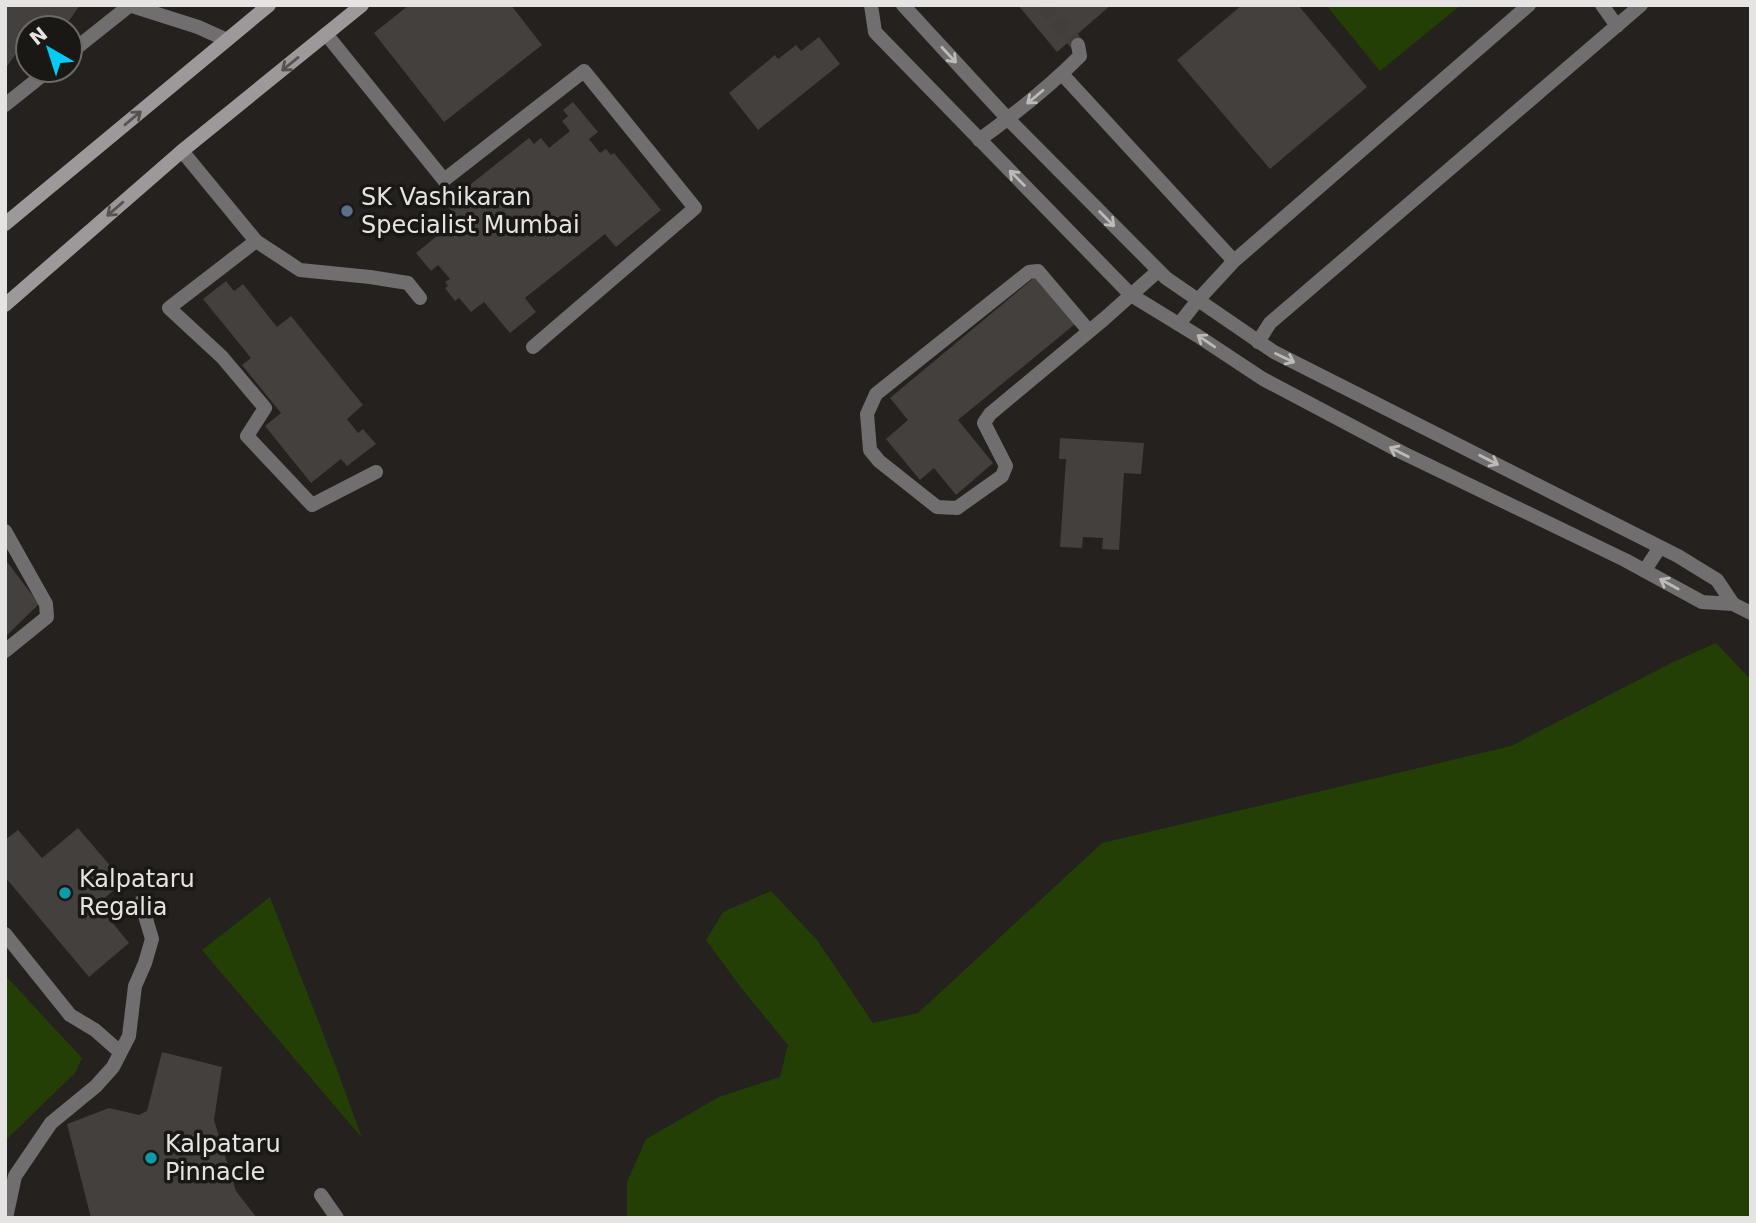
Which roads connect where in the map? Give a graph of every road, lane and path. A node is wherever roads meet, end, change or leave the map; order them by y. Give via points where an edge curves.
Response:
1 (129, 5) edge
2 (269, 5) edge
3 (362, 5) edge
4 (871, 5) edge
5 (903, 5) edge
6 (1529, 5) edge
7 (1602, 5) edge
8 (1642, 5) edge
9 (1617, 26) junction
10 (326, 34) junction
11 (227, 40) junction
12 (84, 42) edge
13 (1078, 45) dead end
14 (1062, 74) junction
15 (31, 84) edge
16 (5, 105) edge
17 (1008, 119) junction
18 (979, 140) junction
19 (182, 151) junction
20 (5, 224) edge
21 (256, 240) junction
22 (1234, 261) junction
23 (1158, 271) junction
24 (1131, 295) junction
25 (420, 298) dead end
26 (1198, 300) junction
27 (5, 305) edge
28 (1179, 324) junction
29 (1089, 331) junction
30 (1258, 342) junction
31 (533, 347) dead end
32 (376, 472) dead end
33 (5, 531) edge
34 (1660, 547) junction
35 (1645, 570) junction
36 (1733, 604) junction
37 (1751, 613) edge
38 (5, 651) edge
39 (141, 902) dead end
40 (5, 934) edge
41 (120, 1052) junction
42 (321, 1195) dead end
43 (6, 1218) edge
44 (337, 1218) edge

1 - 11 street
1 - 12 street
2 - 11 main road
3 - 10 main road
4 - 18 street via 875,32
5 -> 17 street
6 - 22 street
7 - 9 street
8 - 9 street
9 - 30 street via 1270,323
10 -> 19 main road
10 - 31 street via 444,180 584,71 695,208
20 -> 11 main road
13 - 14 street via 1080,56
14 -> 17 street
14 - 22 street
15 - 16 street
17 - 18 street
17 -> 23 street
24 -> 18 street
19 - 21 street
19 -> 27 main road
21 - 25 street via 300,270 408,283
21 - 32 street via 169,308 222,357 265,408 247,436 312,505
22 - 26 street
23 - 24 street
23 - 26 street
24 - 28 street
24 - 29 street
26 - 28 street
26 - 30 street
35 -> 28 street via 1402,453 1263,379
29 - 29 street via 990,414 984,424 1006,466 1002,476 957,508 937,507 870,450 867,414 876,394 1029,272 1038,271
30 -> 34 street
33 - 38 street via 46,604 47,617
34 - 35 street
34 - 36 street via 1717,580
36 -> 35 street via 1702,603
36 - 37 street
39 - 41 street via 152,939 135,986 128,1036
40 - 41 street via 71,1015
41 - 43 street via 96,1087 51,1124 15,1176
42 - 44 street

